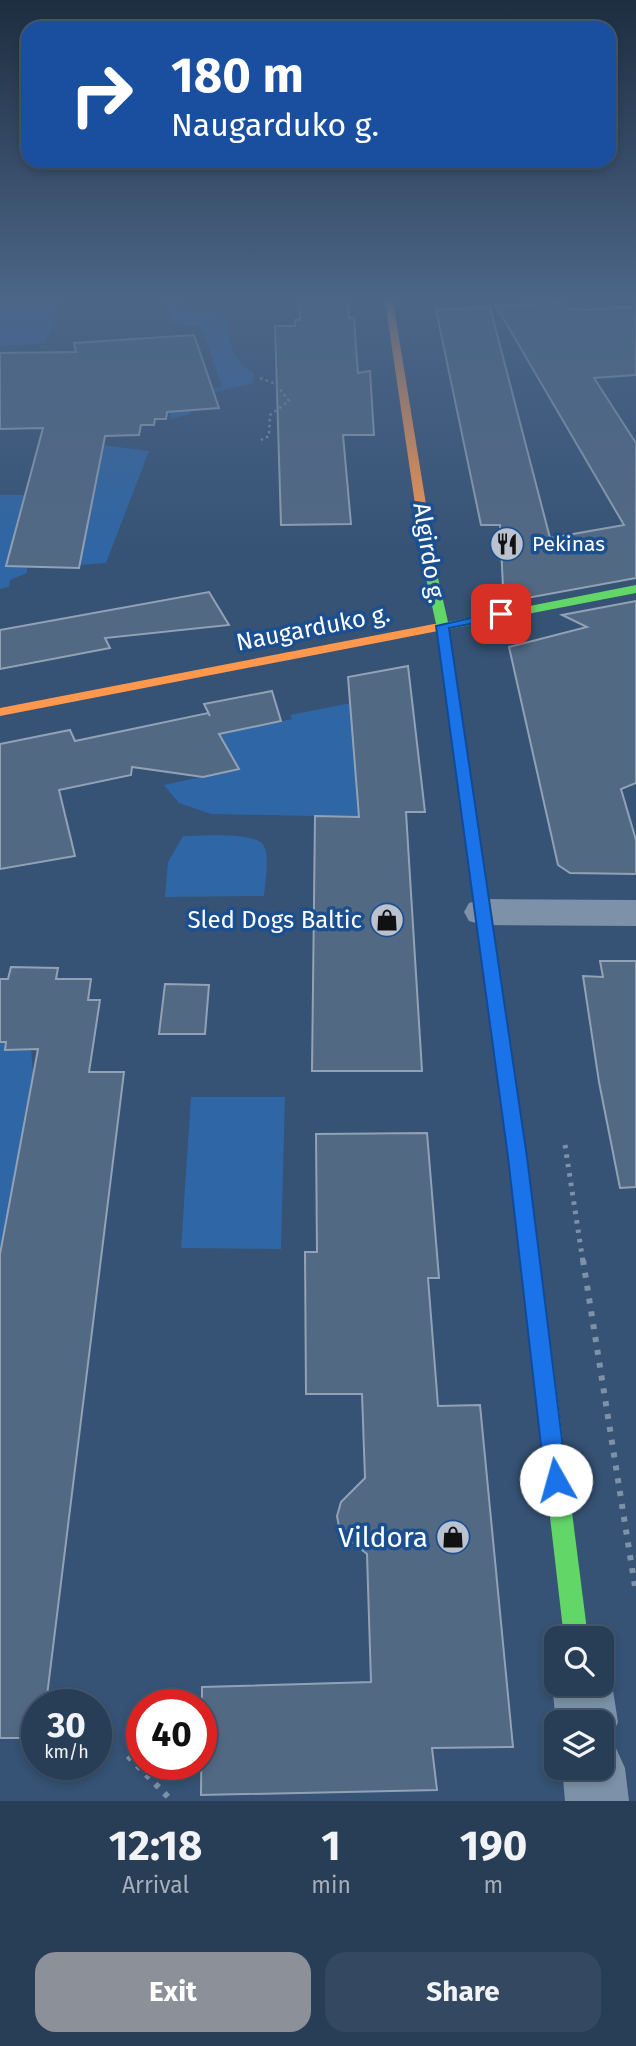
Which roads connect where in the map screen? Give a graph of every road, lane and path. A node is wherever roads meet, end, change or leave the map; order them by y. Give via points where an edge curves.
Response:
1 (277, 385) edge
2 (403, 385) edge
3 (261, 440) dead end
4 (636, 589) edge
5 (442, 626) junction
6 (0, 712) edge
7 (483, 912) junction
8 (636, 913) edge
9 (575, 1626) edge
10 (151, 1780) edge
11 (594, 1780) edge
12 (172, 1801) edge
13 (597, 1801) edge

1 - 3 path via 289,401 270,415 269,436
2 - 5 street, Algirdo g.
4 - 5 street, Naugarduko g.
5 - 6 street, Naugarduko g.
5 - 7 street, Algirdo g.
7 - 8 street
7 - 9 street, Algirdo g.
10 - 12 path
11 - 13 street

